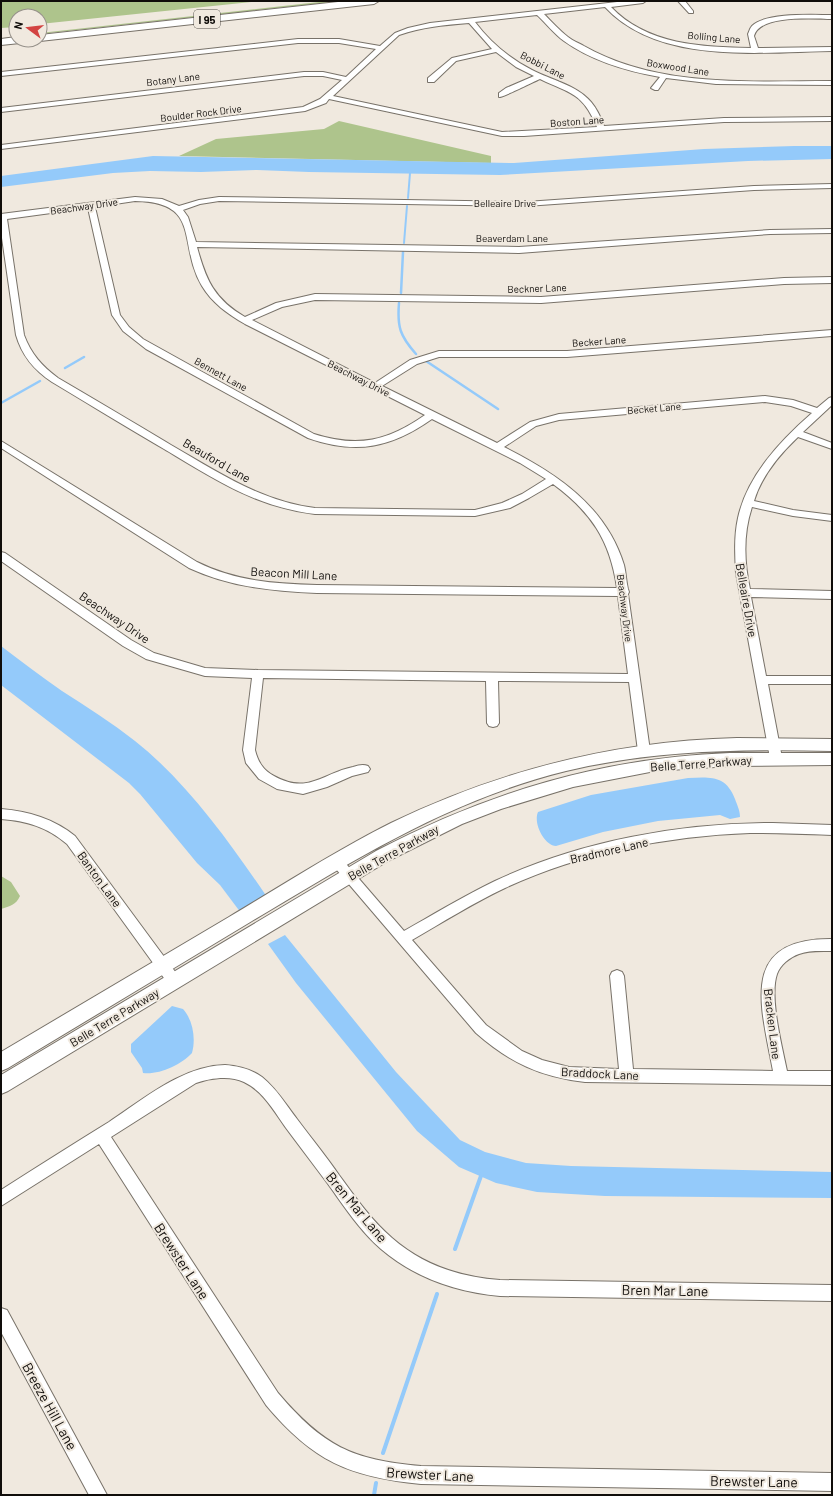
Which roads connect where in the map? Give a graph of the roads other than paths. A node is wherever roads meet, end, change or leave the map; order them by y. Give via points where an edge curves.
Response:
1 (301, 1) edge
2 (374, 1) edge
3 (643, 1) edge
4 (681, 1) edge
5 (606, 5) junction
6 (691, 12) dead end
7 (539, 13) junction
8 (832, 17) edge
9 (471, 21) junction
10 (48, 29) edge
11 (48, 37) edge
12 (381, 48) junction
13 (832, 48) edge
14 (754, 49) junction
15 (496, 50) junction
16 (1, 74) edge
17 (664, 76) junction
18 (539, 77) junction
19 (348, 79) junction
20 (431, 80) dead end
21 (832, 82) edge
22 (655, 88) dead end
23 (502, 95) dead end
24 (328, 97) junction
25 (1, 110) edge
26 (832, 119) edge
27 (602, 129) junction
28 (1, 147) edge
29 (832, 186) edge
30 (91, 205) junction
31 (178, 209) junction
32 (2, 217) edge
33 (832, 231) edge
34 (192, 244) junction
35 (832, 280) edge
36 (246, 320) junction
37 (832, 333) edge
38 (376, 387) junction
39 (832, 400) edge
40 (818, 412) junction
41 (431, 414) junction
42 (796, 433) junction
43 (1, 444) edge
44 (832, 446) edge
45 (497, 448) junction
46 (554, 479) junction
47 (747, 503) junction
48 (832, 518) edge
49 (1, 556) edge
50 (624, 592) junction
51 (745, 593) junction
52 (832, 595) edge
53 (258, 674) junction
54 (492, 677) junction
55 (633, 678) junction
56 (761, 680) junction
57 (832, 680) edge
58 (493, 723) dead end
59 (832, 745) edge
60 (644, 751) junction
61 (774, 751) junction
62 (832, 759) edge
63 (364, 768) dead end
64 (1, 814) edge
65 (832, 830) edge
66 (336, 862) junction
67 (348, 876) junction
68 (404, 939) junction
69 (832, 945) edge
70 (162, 964) junction
71 (617, 976) dead end
72 (174, 980) junction
73 (1, 1062) edge
74 (627, 1076) junction
75 (780, 1077) junction
76 (832, 1078) edge
77 (1, 1085) edge
78 (102, 1134) junction
79 (1, 1198) edge
80 (832, 1293) edge
81 (1, 1316) edge
82 (832, 1482) edge
83 (98, 1495) edge

1 - 10 highway, I 95
2 - 11 highway, I 95
3 - 5 street, Boulder Rock Drive
4 - 6 street
5 - 7 street, Boulder Rock Drive
5 - 14 street, Bolling Lane via 629,26 666,41 709,48
7 - 9 street, Boulder Rock Drive
7 - 17 street, Boxwood Lane via 558,34 580,48 618,64
8 - 14 street via 789,18 766,22 751,33
9 - 12 street, Boulder Rock Drive via 407,29
9 - 15 street, Bobbi Lane
12 - 16 street via 339,41 298,41
12 - 19 street, Boulder Rock Drive
13 - 14 street, Bolling Lane
15 - 18 street, Bobbi Lane
15 - 20 street via 454,59
17 - 21 street, Boxwood Lane via 727,83
17 - 22 street
18 - 23 street
18 - 27 street, Bobbi Lane via 584,98
19 - 24 street, Boulder Rock Drive
19 - 25 street, Botany Lane via 323,74 300,74
24 - 27 street, Boston Lane via 495,134 517,135
24 - 28 street, Boulder Rock Drive via 313,107 293,112
26 - 27 street, Boston Lane via 724,120
29 - 31 street, Belleaire Drive via 754,188 526,204 219,199
30 - 31 street, Beachway Drive via 144,199 164,202
30 - 32 street, Beachway Drive
30 - 41 street, Bennett Lane via 116,315 130,334 149,347 311,436 331,442 362,444 389,439 414,427
31 - 34 street, Beachway Drive via 185,220
32 - 46 street, Beauford Lane via 20,335 24,350 32,362 55,380 230,484 286,506 315,511 475,514 506,506
33 - 34 street, Beaverdam Lane via 770,232 519,250
34 - 36 street, Beachway Drive via 203,280 210,293
35 - 36 street, Beckner Lane via 784,281 541,300 321,297 281,304 263,310
36 - 38 street, Beachway Drive
37 - 38 street, Becker Lane via 567,354 439,354 409,363
38 - 41 street, Beachway Drive
39 - 40 street, Belleaire Drive
40 - 42 street, Belleaire Drive
40 - 45 street, Becket Lane via 793,403 765,399 559,417 528,425
41 - 45 street, Beachway Drive
42 - 44 street
42 - 47 street, Belleaire Drive via 768,463
43 - 50 street, Beacon Mill Lane via 188,562 213,575 232,581 304,589
45 - 46 street, Beachway Drive
46 - 50 street, Beachway Drive via 579,500 600,525 619,566
47 - 48 street
47 - 51 street, Belleaire Drive via 739,552
49 - 53 street, Beachway Drive via 145,654 177,666 205,672
50 - 55 street, Beachway Drive
51 - 52 street
51 - 56 street, Belleaire Drive
53 - 54 street, Beachway Drive
53 - 63 street via 248,750 252,763 263,776 281,786 303,789
54 - 55 street, Beachway Drive
54 - 58 street
55 - 60 street, Beachway Drive
56 - 57 street
56 - 61 street, Belleaire Drive
59 - 61 main road, Belle Terre Parkway
60 - 61 main road, Belle Terre Parkway via 704,745
60 - 66 main road, Belle Terre Parkway via 570,764 479,791 413,819
61 - 62 main road, Belle Terre Parkway
61 - 67 main road, Belle Terre Parkway via 651,766 560,783 496,803 444,824 402,844
64 - 70 street, Banton Lane via 23,816 43,822 61,831 71,840
65 - 68 street, Bradmore Lane via 739,829 647,840 602,850 560,861 501,884
66 - 67 street, Braddock Lane
66 - 70 main road, Belle Terre Parkway
67 - 68 street, Braddock Lane
67 - 72 main road, Belle Terre Parkway
68 - 74 street, Braddock Lane via 481,1030 509,1052 528,1062 561,1072
69 - 75 street, Bracken Lane via 808,945 792,950 778,960 770,974 768,1002
70 - 72 street, Banton Lane
70 - 73 main road, Belle Terre Parkway
71 - 74 street
72 - 77 main road, Belle Terre Parkway
74 - 75 street, Braddock Lane
75 - 76 street, Braddock Lane
78 - 79 street, Bren Mar Lane
78 - 80 street, Bren Mar Lane via 191,1078 213,1072 237,1073 250,1078 270,1094 376,1233 401,1255 442,1277 475,1286 500,1288
78 - 82 street, Brewster Lane via 265,1390 283,1413 305,1434 346,1460 380,1471 422,1475
81 - 83 street, Breeze Hill Lane

